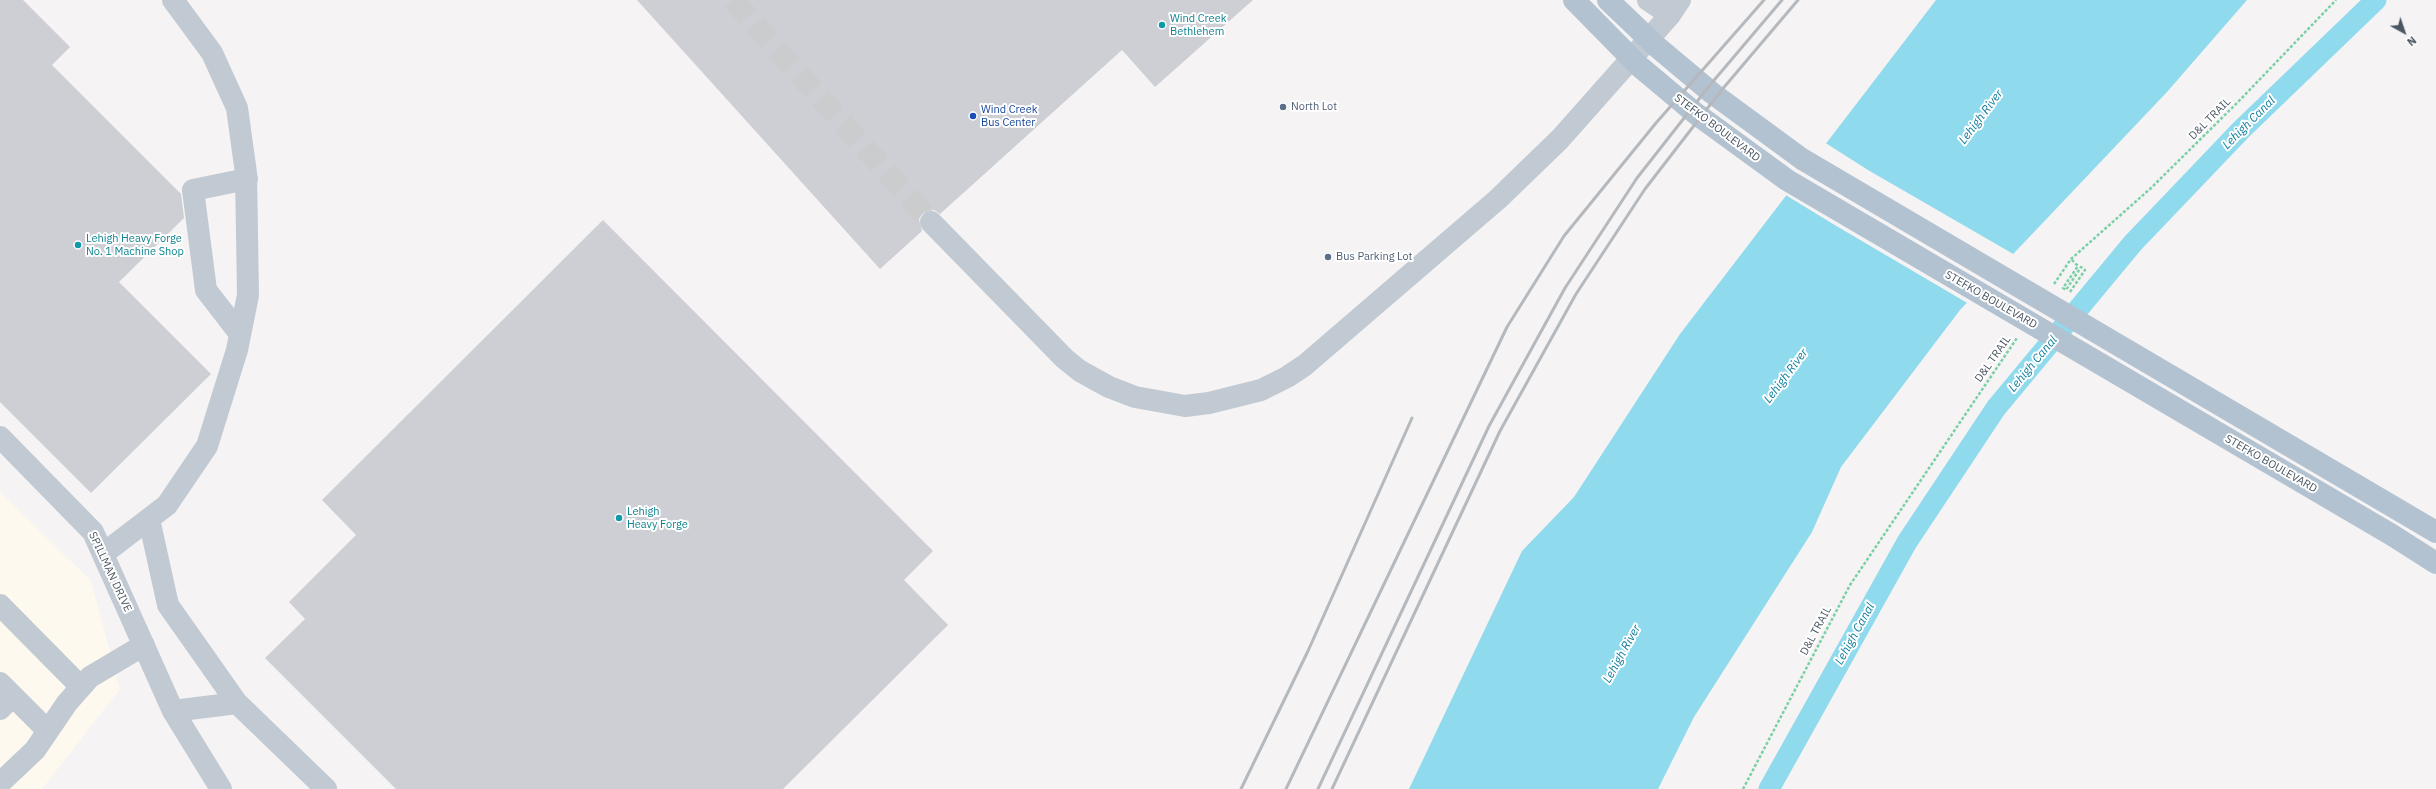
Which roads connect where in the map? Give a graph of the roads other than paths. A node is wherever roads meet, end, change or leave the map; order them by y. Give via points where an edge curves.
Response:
1 (173, 0) edge
2 (1574, 0) edge
3 (1608, 0) edge
4 (1648, 0) edge
5 (1675, 7) edge
6 (246, 179) junction
7 (931, 222) tunnel mouth
8 (240, 334) junction
9 (0, 437) edge
10 (149, 519) junction
11 (2436, 532) edge
12 (103, 554) junction
13 (2436, 563) edge
14 (0, 605) edge
15 (144, 646) junction
16 (81, 687) junction
17 (4, 696) edge
18 (237, 703) junction
19 (173, 711) junction
20 (48, 731) junction
21 (0, 783) edge
22 (221, 789) edge
23 (326, 789) edge

1 - 6 street via 212,53 237,108
2 - 13 main road, STEFKO BOULEVARD via 1645,71 1695,113 1787,180
3 - 11 main road via 1656,46 1712,93 1802,159
4 - 5 street
5 - 7 street via 1560,139 1498,199 1305,364 1287,377 1261,390 1224,400 1185,406 1135,397 1109,387 1080,371 1065,359
6 - 8 street via 248,295
6 - 8 street via 193,190 206,290
8 - 10 street via 207,446 167,505
9 - 12 street, SPILLMAN DRIVE via 94,532
10 - 12 street
10 - 18 street via 168,605
12 - 15 street, SPILLMAN DRIVE
14 - 16 street
15 - 16 street via 90,677
15 - 19 street, SPILLMAN DRIVE
16 - 20 street
17 - 20 street
18 - 19 street
18 - 23 street
19 - 22 street, SPILLMAN DRIVE
20 - 21 street via 35,750

